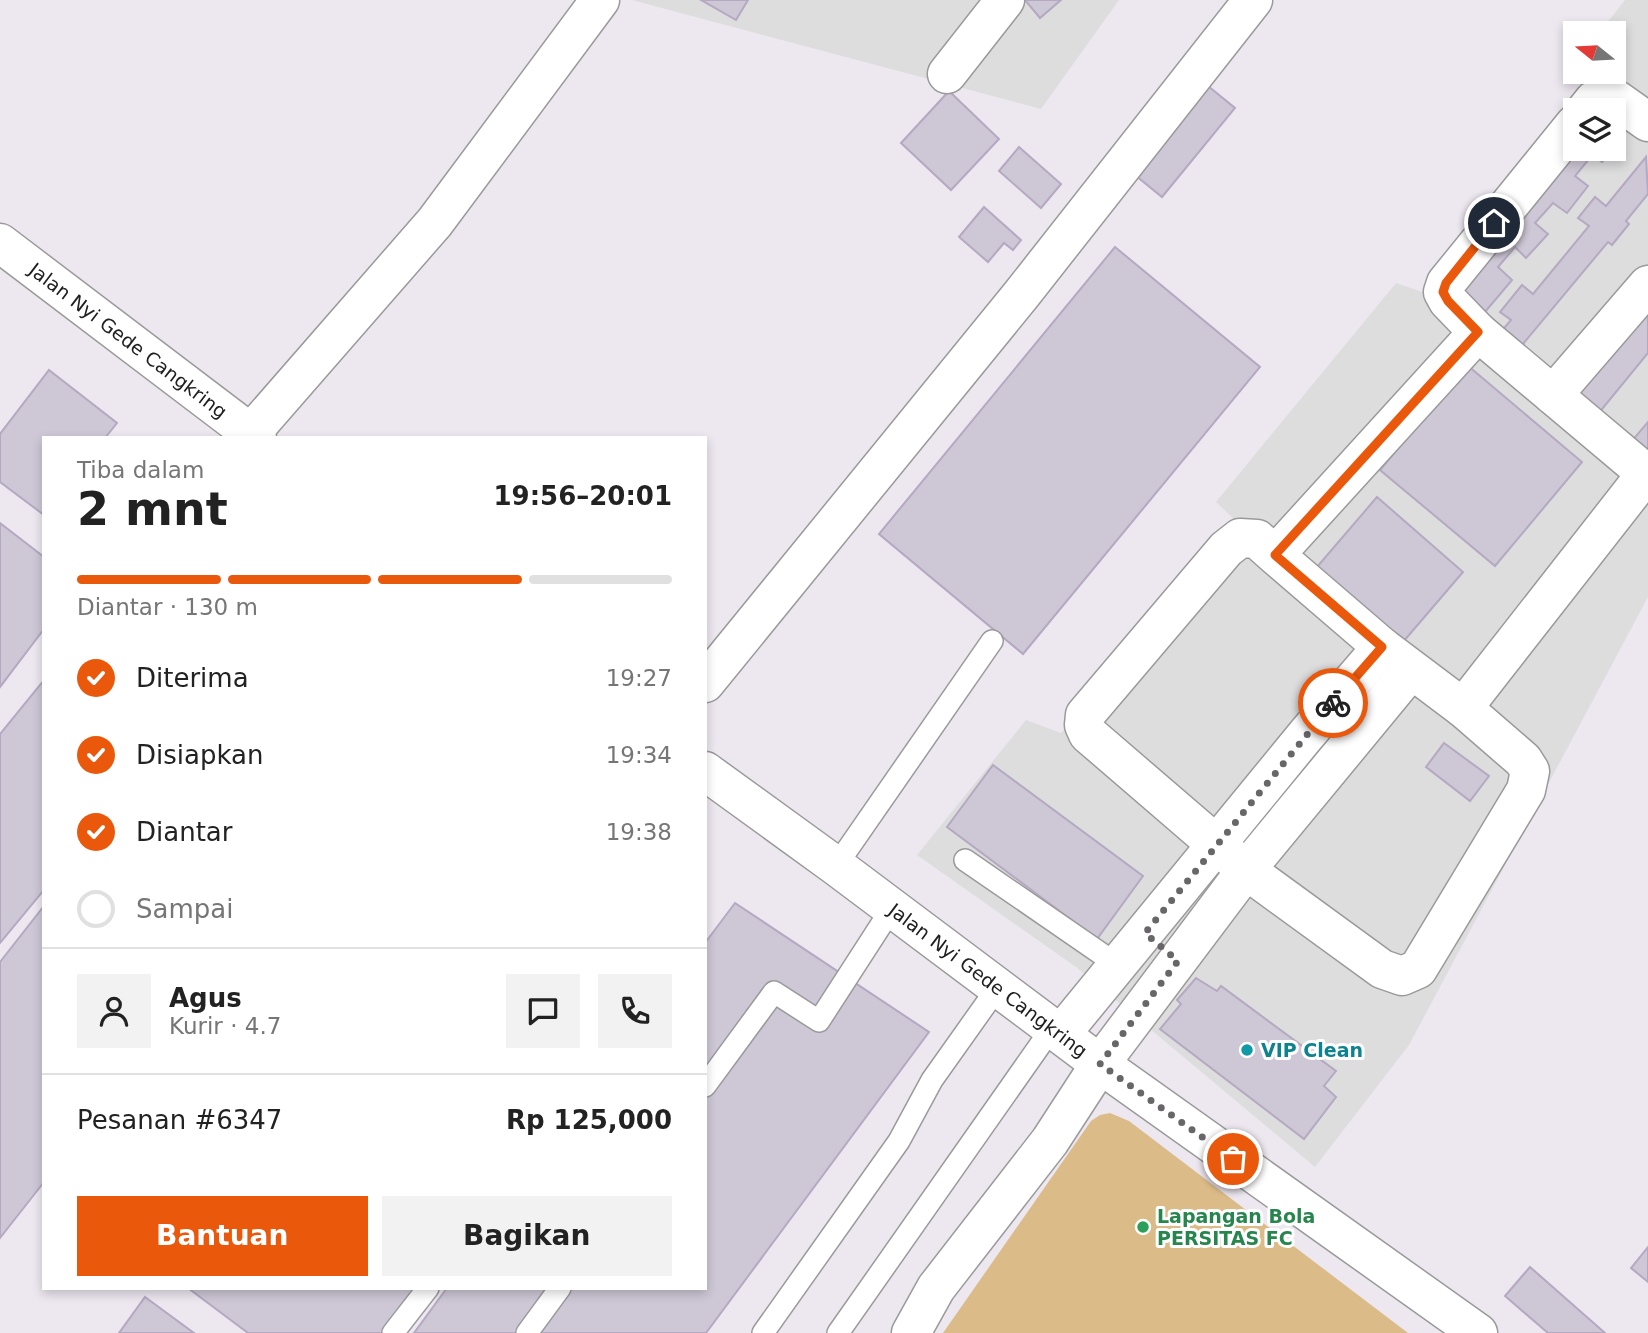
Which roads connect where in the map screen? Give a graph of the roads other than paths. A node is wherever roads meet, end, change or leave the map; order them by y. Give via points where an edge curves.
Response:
1 (600, 0) edge
2 (1005, 0) edge
3 (1253, 0) edge
4 (947, 74) dead end
5 (1626, 106) edge
6 (1647, 120) edge
7 (1563, 139) edge
8 (0, 243) edge
9 (1648, 285) edge
10 (1478, 332) junction
11 (1552, 396) junction
12 (254, 435) edge
13 (1647, 474) edge
14 (1275, 555) junction
15 (992, 641) dead end
16 (1396, 658) junction
17 (707, 681) edge
18 (1463, 708) junction
19 (709, 782) edge
20 (1216, 845) junction
21 (965, 860) dead end
22 (836, 866) junction
23 (1246, 870) junction
24 (892, 908) junction
25 (1145, 933) junction
26 (1178, 961) junction
27 (1119, 966) junction
28 (998, 987) junction
29 (1056, 1031) junction
30 (1100, 1064) junction
31 (707, 1083) edge
32 (426, 1290) edge
33 (559, 1290) edge
34 (393, 1333) edge
35 (527, 1333) edge
36 (763, 1333) edge
37 (838, 1333) edge
38 (911, 1333) edge
39 (1478, 1333) edge

1 - 12 street via 435,222
2 - 4 street
3 - 17 street via 1021,295
5 - 6 street
7 - 10 street via 1446,283 1443,292 1448,301
8 - 12 street, Jalan Nyi Gede Cangkring
9 - 11 street
10 - 11 street
10 - 14 street
11 - 13 street
13 - 18 street
14 - 16 street
14 - 20 street via 1257,539 1240,538 1226,549 1085,715 1088,734
15 - 22 lane
16 - 18 street
16 - 20 street
16 - 23 street
18 - 23 street via 1523,760 1530,772 1526,790 1418,969 1402,976 1382,969
19 - 22 street, Jalan Nyi Gede Cangkring
20 - 23 street
20 - 25 street
21 - 27 lane
22 - 24 street, Jalan Nyi Gede Cangkring
23 - 26 street
24 - 28 street, Jalan Nyi Gede Cangkring
24 - 31 lane via 819,1021 774,992
25 - 26 street
25 - 27 street
26 - 30 street
27 - 29 street
28 - 29 street, Jalan Nyi Gede Cangkring
28 - 36 lane via 932,1080 899,1141
29 - 30 street, Jalan Nyi Gede Cangkring
29 - 37 lane
30 - 38 street via 1050,1141 936,1287
30 - 39 street, Jalan Nyi Gede Cangkring
32 - 34 lane
33 - 35 lane

